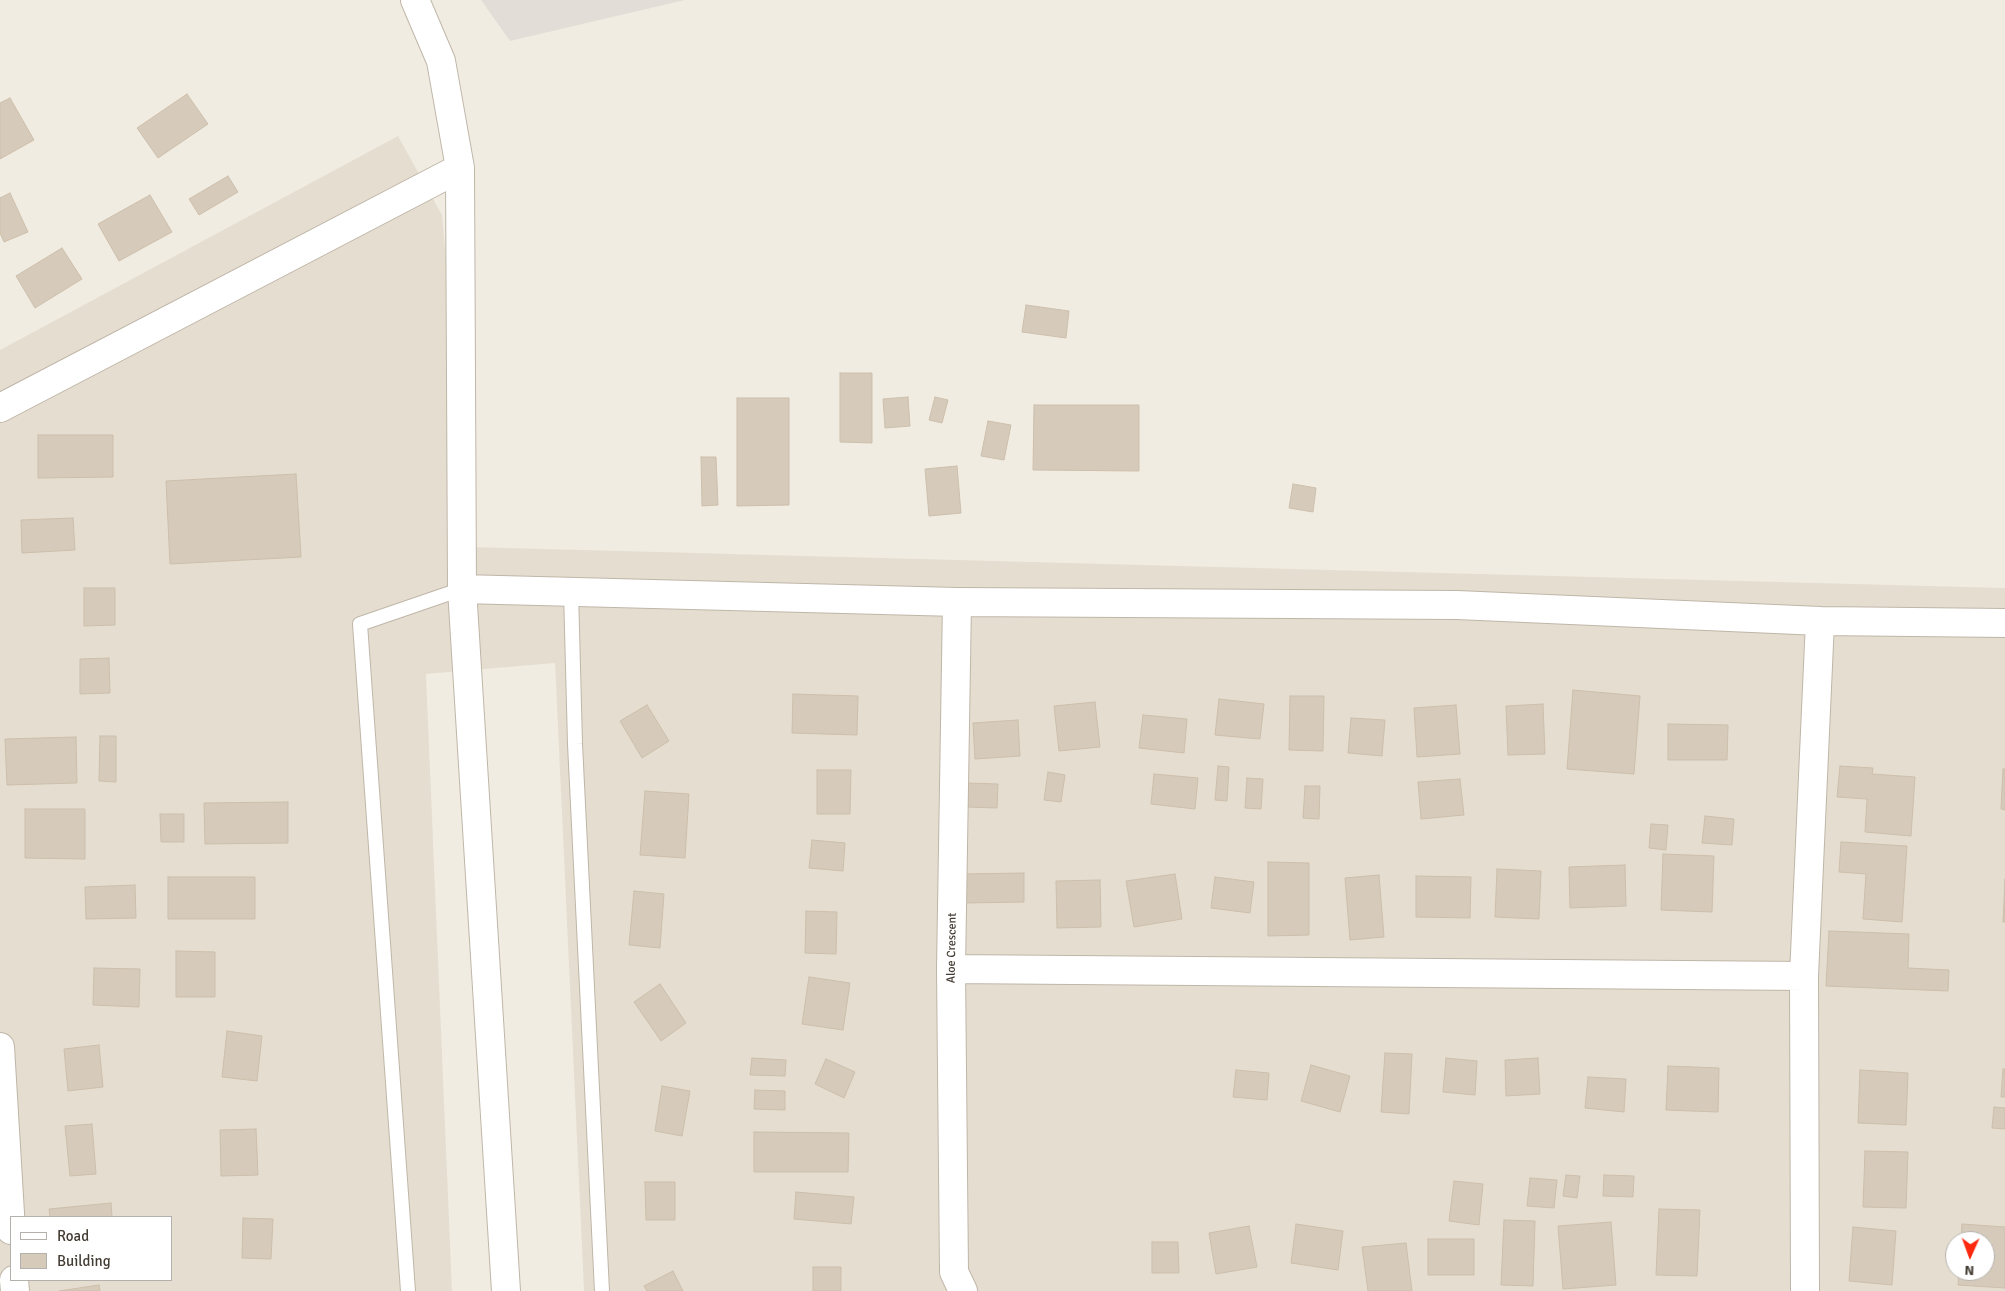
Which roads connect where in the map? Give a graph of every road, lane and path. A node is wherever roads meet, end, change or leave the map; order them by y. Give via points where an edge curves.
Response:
1 (415, 0) edge
2 (460, 168) junction
3 (0, 408) edge
4 (462, 589) junction
5 (571, 591) junction
6 (957, 602) junction
7 (1820, 621) junction
8 (2005, 623) edge
9 (951, 969) junction
10 (1804, 976) junction
11 (0, 1047) edge
12 (10, 1216) edge
13 (408, 1291) edge
14 (506, 1291) edge
15 (602, 1291) edge
16 (963, 1291) edge
17 (1805, 1291) edge

1 - 2 street via 441,61
2 - 3 street
2 - 4 street
4 - 5 street
4 - 13 lane via 360,624
4 - 14 street
5 - 6 street
5 - 15 lane via 575,744
6 - 7 street via 1457,605
6 - 9 street, Aloe Crescent
7 - 8 street
7 - 10 street
9 - 10 street
9 - 16 street, Aloe Crescent via 954,1272
10 - 17 street
11 - 12 street

